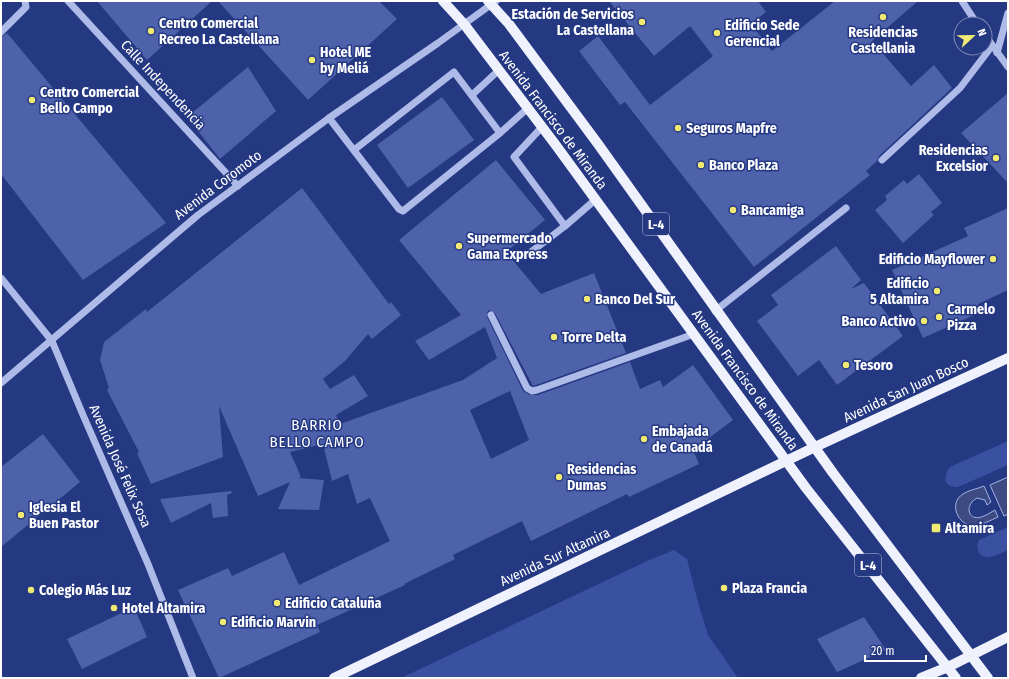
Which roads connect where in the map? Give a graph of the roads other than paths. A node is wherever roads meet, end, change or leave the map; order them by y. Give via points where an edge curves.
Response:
1 (25, 1) edge
2 (68, 1) edge
3 (962, 1) edge
4 (446, 2) edge
5 (492, 2) edge
6 (1008, 13) edge
7 (972, 16) edge
8 (464, 24) junction
9 (1, 32) edge
10 (993, 47) edge
11 (997, 53) junction
12 (984, 56) edge
13 (1008, 67) edge
14 (499, 70) junction
15 (472, 95) junction
16 (528, 108) junction
17 (329, 118) junction
18 (542, 127) junction
19 (500, 133) junction
20 (354, 150) junction
21 (882, 160) dead end
22 (238, 186) junction
23 (595, 200) junction
24 (846, 208) dead end
25 (565, 226) junction
26 (527, 255) dead end
27 (1, 278) edge
28 (716, 311) junction
29 (491, 315) dead end
30 (694, 334) junction
31 (52, 341) junction
32 (1008, 358) edge
33 (1, 383) edge
34 (815, 447) junction
35 (788, 462) junction
36 (1008, 637) edge
37 (972, 655) junction
38 (948, 667) junction
39 (193, 678) edge
40 (334, 678) edge
41 (921, 678) edge
42 (956, 678) edge
43 (988, 678) edge

1 - 9 street via 26,7
2 - 22 street, Calle Independencia
3 - 7 street
4 - 8 main road, Avenida Francisco de Miranda / L-4
5 - 8 street, Avenida Coromoto
5 - 28 main road, Avenida Francisco de Miranda / L-4 via 648,212
6 - 11 street
8 - 14 main road, Avenida Francisco de Miranda / L-4
8 - 17 street, Avenida Coromoto
10 - 11 street
11 - 13 street
12 - 21 street via 960,88
14 - 15 street
14 - 16 main road, Avenida Francisco de Miranda / L-4
15 - 19 street
15 - 20 street via 454,72
16 - 18 main road, Avenida Francisco de Miranda / L-4
16 - 19 street
17 - 20 street
17 - 22 street, Avenida Coromoto
18 - 23 main road, Avenida Francisco de Miranda / L-4
18 - 25 street via 514,157
19 - 20 street via 403,211
22 - 31 street, Avenida Coromoto via 167,240
23 - 25 street
23 - 30 main road, Avenida Francisco de Miranda / L-4
24 - 28 street
25 - 26 street
27 - 31 street, Avenida José Felix Sosa
28 - 34 main road, Avenida Francisco de Miranda / L-4
29 - 30 street via 527,388 532,390
30 - 35 main road, Avenida Francisco de Miranda / L-4
31 - 33 street, Avenida Coromoto
31 - 39 street, Avenida José Felix Sosa via 148,564
32 - 34 main road, Avenida San Juan Bosco
34 - 35 main road, Avenida San Juan Bosco
34 - 37 main road, Avenida Francisco de Miranda / L-4
35 - 38 main road, Avenida Francisco de Miranda / L-4
35 - 40 main road, Avenida Sur Altamira
36 - 37 main road
37 - 38 main road
37 - 43 main road, Avenida Francisco de Miranda / L-4
38 - 41 main road
38 - 42 main road, Avenida Francisco de Miranda / L-4

